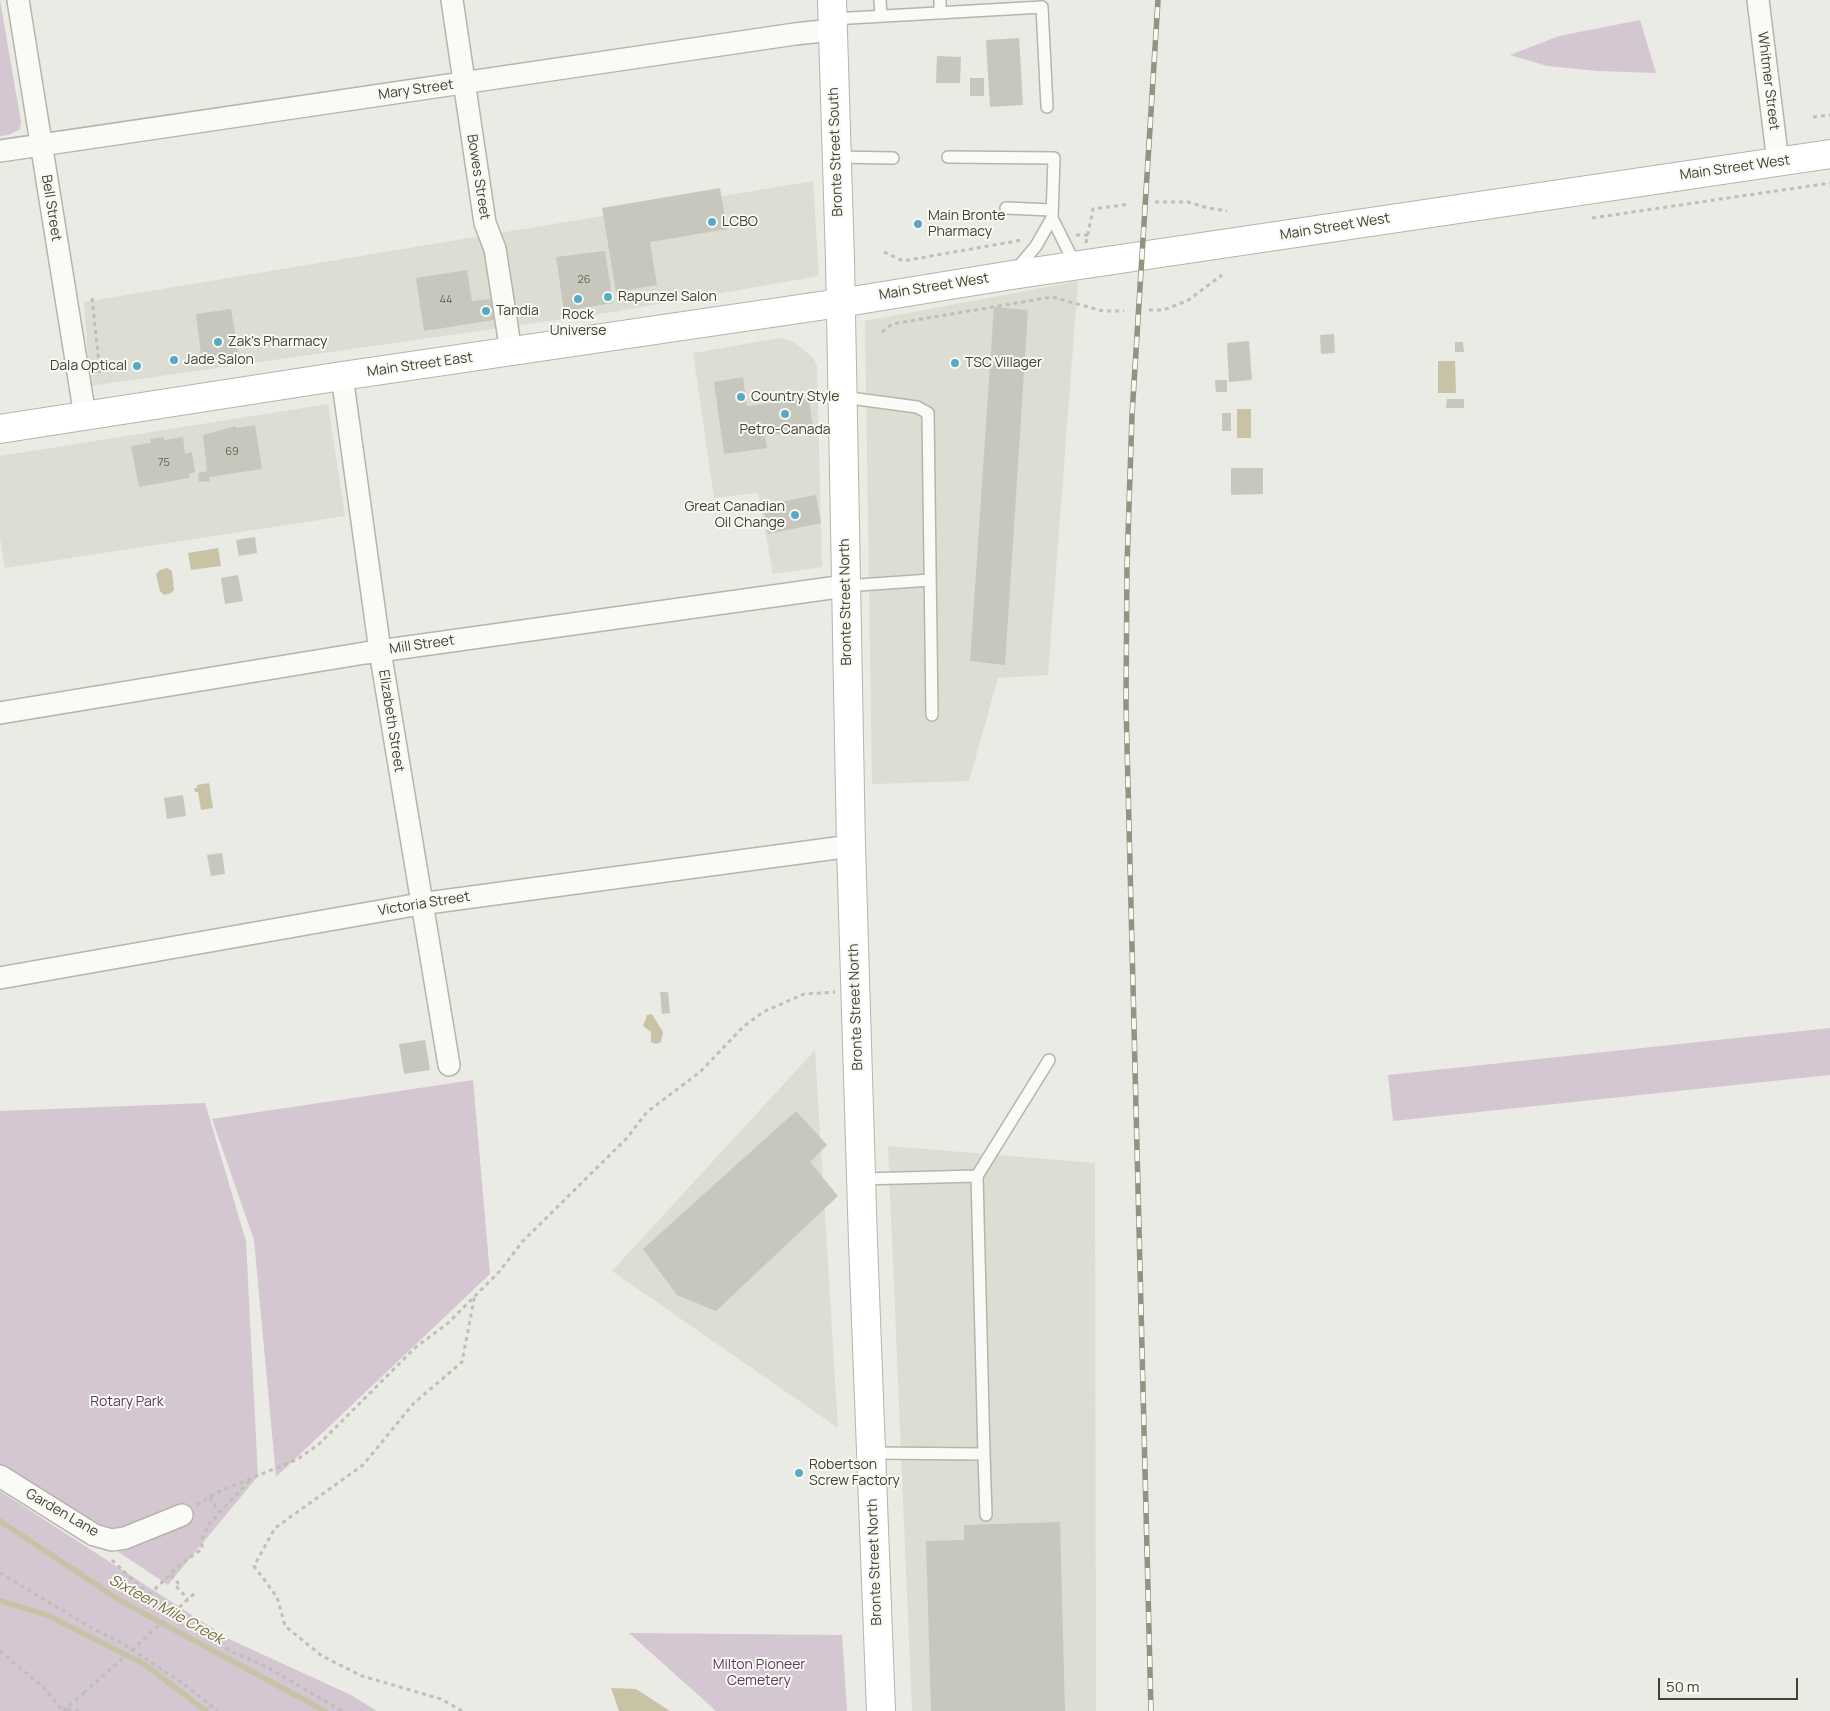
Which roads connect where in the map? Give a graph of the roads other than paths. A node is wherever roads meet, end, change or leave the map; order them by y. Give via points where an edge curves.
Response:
1 (18, 0) edge
2 (452, 0) edge
3 (880, 0) edge
4 (940, 0) edge
5 (1758, 0) edge
6 (940, 13) junction
7 (832, 16) edge
8 (881, 16) junction
9 (464, 83) junction
10 (1047, 106) dead end
11 (41, 145) junction
12 (0, 151) edge
13 (1830, 154) edge
14 (836, 157) junction
15 (948, 157) dead end
16 (894, 158) dead end
17 (1778, 162) junction
18 (1006, 208) dead end
19 (1052, 214) junction
20 (1080, 265) junction
21 (1012, 275) junction
22 (840, 303) junction
23 (511, 352) junction
24 (342, 376) junction
25 (842, 397) junction
26 (85, 416) junction
27 (0, 429) edge
28 (930, 580) junction
29 (845, 586) junction
30 (380, 651) junction
31 (0, 713) edge
32 (932, 715) dead end
33 (851, 846) junction
34 (420, 904) junction
35 (0, 978) edge
36 (1049, 1060) dead end
37 (449, 1065) dead end
38 (978, 1176) junction
39 (861, 1179) junction
40 (871, 1453) junction
41 (984, 1454) junction
42 (0, 1476) edge
43 (182, 1515) road end
44 (986, 1515) dead end
45 (881, 1711) edge

1 - 11 street, Bell Street
2 - 9 street, Bowes Street
3 - 8 lane
4 - 6 lane
5 - 17 street, Whitmer Street
6 - 8 lane
6 - 10 lane via 1042,7
7 - 8 lane
7 - 9 street, Mary Street via 795,34
7 - 14 main road, Bronte Street South
9 - 11 street, Mary Street
9 - 23 street, Bowes Street via 485,223 495,249
11 - 12 street, Mary Street
11 - 26 street, Bell Street
13 - 17 main road, Main Street West
14 - 16 lane
14 - 22 main road, Bronte Street South
15 - 19 lane via 1054,158
17 - 20 main road, Main Street West
18 - 19 lane
19 - 20 lane via 1061,236
19 - 21 lane via 1042,237
20 - 21 main road, Main Street West
21 - 22 main road, Main Street West
22 - 23 main road, Main Street East
22 - 25 main road, Bronte Street North
23 - 24 main road, Main Street East
24 - 26 main road, Main Street East
24 - 30 street, Elizabeth Street
25 - 28 lane via 917,407 928,413
25 - 29 main road, Bronte Street North
26 - 27 main road, Main Street East
28 - 29 lane
28 - 32 lane
29 - 30 street, Mill Street
29 - 33 main road, Bronte Street North
30 - 31 street, Mill Street
30 - 34 street, Elizabeth Street
33 - 34 street, Victoria Street
33 - 39 main road, Bronte Street North
34 - 35 street, Victoria Street
34 - 37 street, Elizabeth Street
36 - 38 lane
38 - 39 lane
38 - 41 lane
39 - 40 main road, Bronte Street North
40 - 41 lane
40 - 45 main road, Bronte Street North
41 - 44 lane
42 - 43 street, Garden Lane via 94,1535 109,1539 125,1538

